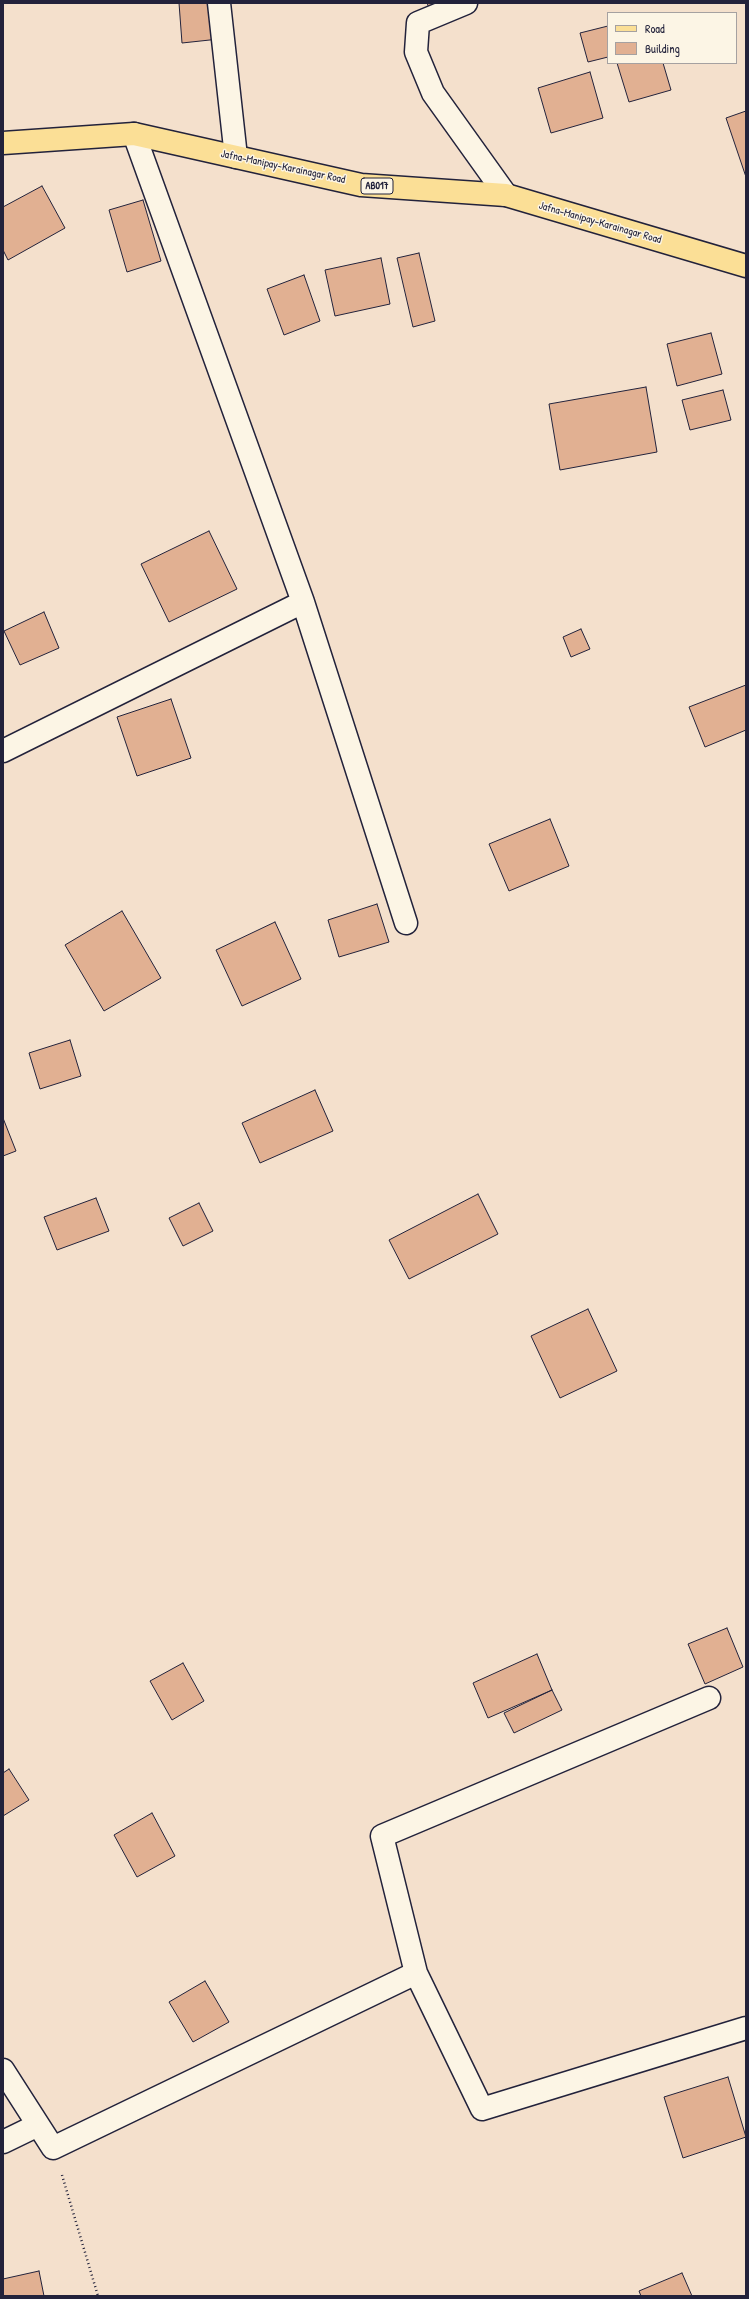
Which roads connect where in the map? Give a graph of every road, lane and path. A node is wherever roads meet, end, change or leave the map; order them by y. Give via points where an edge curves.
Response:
1 (219, 3) edge
2 (466, 3) edge
3 (134, 134) junction
4 (3, 143) edge
5 (236, 157) junction
6 (506, 195) junction
7 (746, 266) edge
8 (304, 602) junction
9 (3, 751) edge
10 (406, 923) dead end
11 (709, 1698) dead end
12 (416, 1973) junction
13 (746, 2028) edge
14 (3, 2070) edge
15 (38, 2125) junction
16 (3, 2142) edge
17 (53, 2148) junction
18 (98, 2296) edge

1 - 5 street
2 - 6 street via 418,23 416,52 433,93
3 - 4 main road, Jafna-Manipay-Karainagar Road / AB017
3 - 5 main road, Jafna-Manipay-Karainagar Road / AB017
3 - 8 street
5 - 6 main road, Jafna-Manipay-Karainagar Road / AB017 via 361,185
6 - 7 main road, Jafna-Manipay-Karainagar Road / AB017
8 - 9 street
8 - 10 street
11 - 12 street via 382,1836
12 - 13 street via 482,2109
12 - 17 street
14 - 15 street
15 - 16 street
15 - 17 street
17 - 18 path

